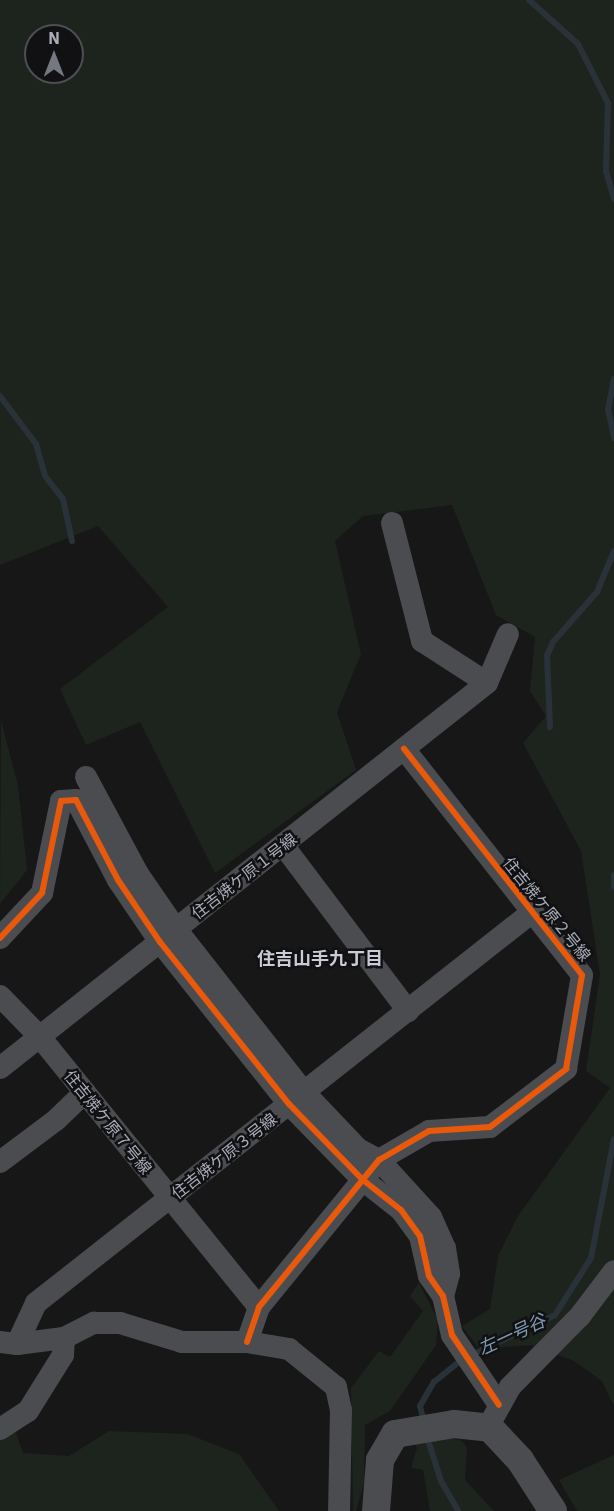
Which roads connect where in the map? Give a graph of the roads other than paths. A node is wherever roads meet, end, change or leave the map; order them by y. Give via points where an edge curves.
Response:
1 (392, 523) dead end
2 (508, 634) dead end
3 (487, 683) junction
4 (404, 749) junction
5 (86, 777) dead end
6 (283, 845) junction
7 (531, 913) junction
8 (168, 936) junction
9 (0, 938) edge
10 (0, 996) edge
11 (408, 1011) junction
12 (40, 1037) junction
13 (0, 1068) edge
14 (85, 1092) junction
15 (297, 1098) junction
16 (379, 1160) junction
17 (0, 1162) edge
18 (363, 1180) junction
19 (169, 1199) junction
20 (614, 1271) edge
21 (443, 1296) junction
22 (259, 1307) junction
23 (64, 1338) junction
24 (247, 1342) junction
25 (8, 1343) edge
26 (491, 1407) junction
27 (0, 1429) edge
28 (339, 1511) edge
29 (376, 1511) edge
30 (553, 1511) edge

1 - 3 street via 422,641
2 - 3 street, 住吉焼ケ原１号線
3 - 4 street, 住吉焼ケ原１号線
4 - 6 street, 住吉焼ケ原１号線
4 - 7 street, 住吉焼ケ原２号線
5 - 8 street
6 - 8 street, 住吉焼ケ原１号線
6 - 11 street
7 - 11 street, 住吉焼ケ原３号線
7 - 16 street, 住吉焼ケ原２号線 via 582,975 566,1069 490,1127 429,1131
8 - 9 street via 118,880 76,800 61,801 42,893
8 - 12 street, 住吉焼ケ原１号線
8 - 15 street
10 - 12 street, 住吉焼ケ原７号線
11 - 15 street, 住吉焼ケ原３号線
12 - 13 street, 住吉焼ケ原１号線
12 - 14 street, 住吉焼ケ原７号線
14 - 17 street via 56,1120
14 - 19 street, 住吉焼ケ原７号線
15 - 16 street via 358,1149
15 - 18 street
15 - 19 street, 住吉焼ケ原３号線
16 - 18 street, 住吉焼ケ原２号線
16 - 21 street via 431,1217 445,1248 449,1274
18 - 21 street via 401,1210 420,1236 429,1276
18 - 22 street, 住吉焼ケ原２号線
19 - 22 street, 住吉焼ケ原７号線
19 - 25 street, 住吉焼ケ原３号線 via 36,1303
20 - 26 street via 580,1316
21 - 26 street via 452,1335
22 - 24 street, 住吉焼ケ原２号線
23 - 24 street via 94,1323 120,1323 182,1342
23 - 25 street
23 - 27 street via 63,1355 28,1411
24 - 28 street via 289,1349 336,1387 341,1410
26 - 29 street via 454,1424 394,1434 380,1460
26 - 30 street

